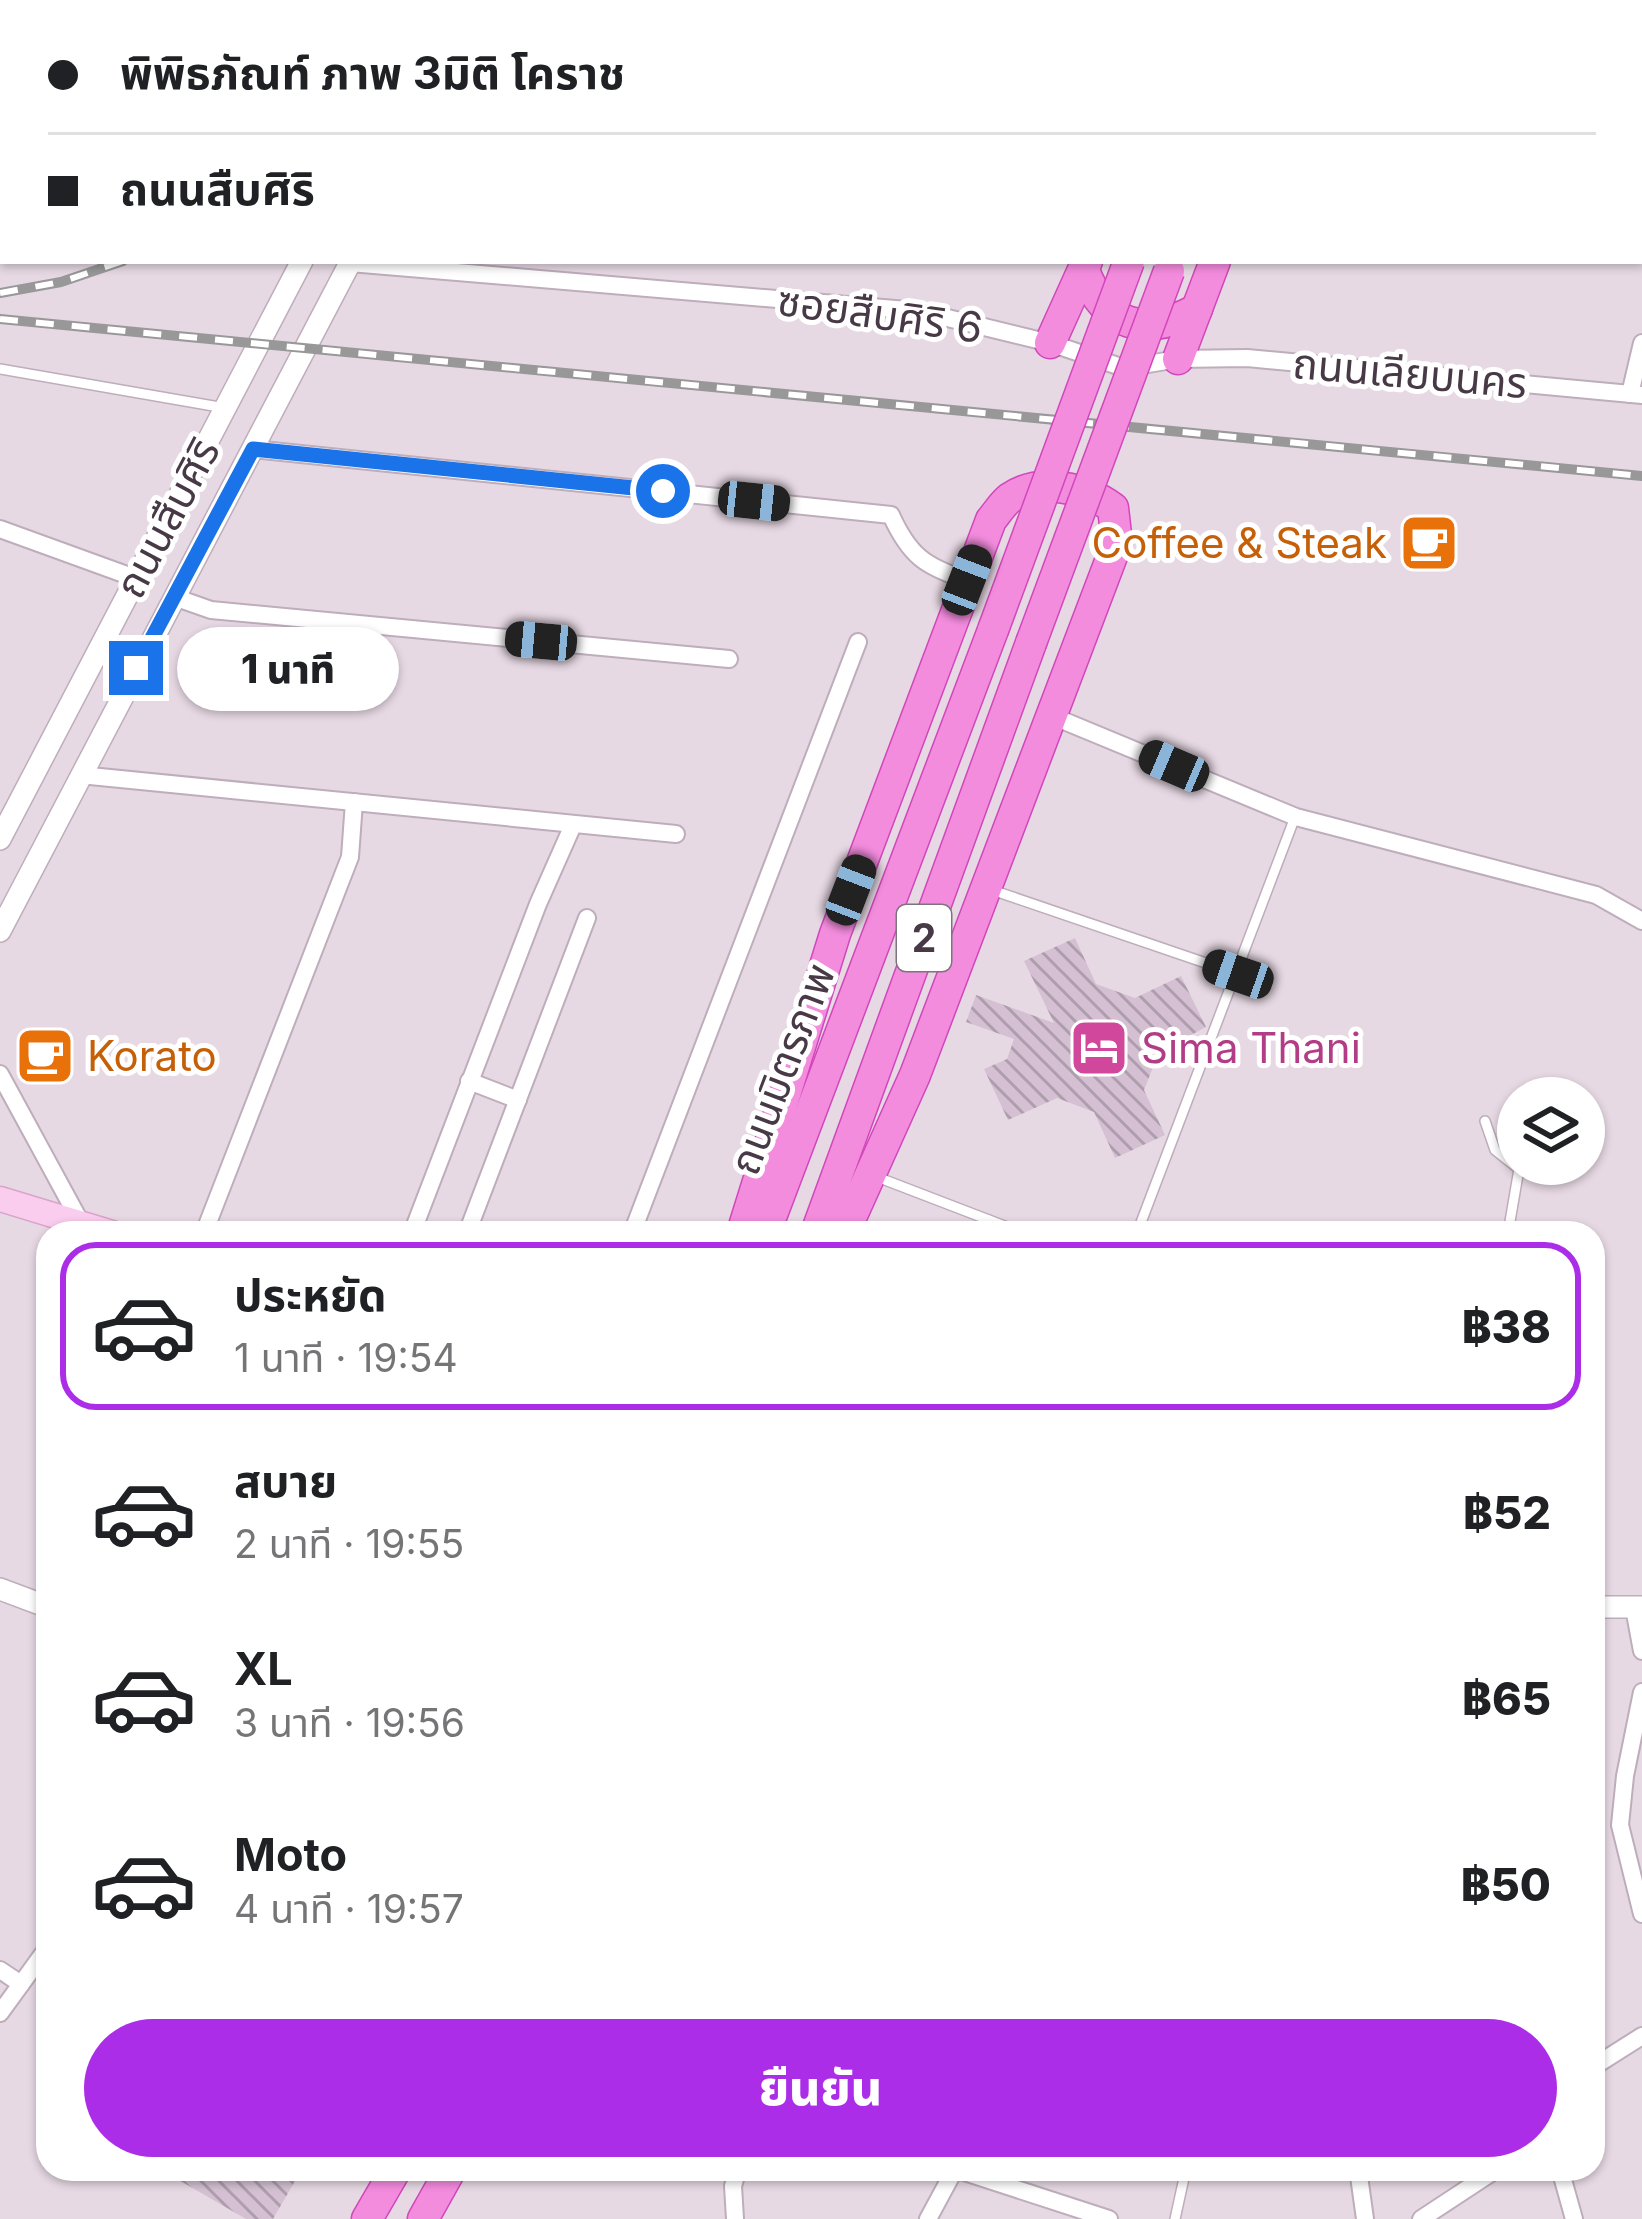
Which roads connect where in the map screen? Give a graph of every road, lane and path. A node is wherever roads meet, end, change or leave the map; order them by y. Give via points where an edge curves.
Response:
1 (300, 264) edge
2 (349, 264) edge
3 (373, 264) edge
4 (1128, 264) edge
5 (1214, 264) edge
6 (1086, 265) edge
7 (1170, 266) edge
8 (1197, 309) junction
9 (1050, 343) junction
10 (1642, 344) edge
11 (1178, 359) junction
12 (0, 368) edge
13 (1636, 394) edge
14 (225, 408) junction
15 (253, 449) junction
16 (0, 529) edge
17 (135, 578) junction
18 (967, 580) junction
19 (174, 597) junction
20 (858, 642) dead end
21 (729, 659) dead end
22 (1052, 716) junction
23 (80, 775) junction
24 (353, 802) junction
25 (1296, 817) junction
26 (573, 825) junction
27 (676, 835) dead end
28 (0, 839) edge
29 (987, 888) junction
30 (587, 918) dead end
31 (1642, 921) edge
32 (0, 932) edge
33 (1238, 974) junction
34 (0, 1074) edge
35 (470, 1081) junction
36 (518, 1100) junction
37 (1485, 1121) dead end
38 (1497, 1152) edge
39 (871, 1175) junction
40 (1517, 1185) edge
41 (0, 1198) edge
42 (988, 1220) edge
43 (75, 1221) edge
44 (80, 1221) edge
45 (209, 1221) edge
46 (417, 1221) edge
47 (472, 1221) edge
48 (637, 1221) edge
49 (746, 1221) edge
50 (769, 1221) edge
51 (820, 1221) edge
52 (850, 1221) edge
53 (1142, 1221) edge
54 (1510, 1221) edge
55 (0, 1589) edge
56 (36, 1602) edge
57 (1605, 1607) edge
58 (1638, 1608) edge
59 (1642, 1651) edge
60 (1642, 1692) edge
61 (1642, 1914) edge
62 (36, 1963) edge
63 (0, 1970) edge
64 (21, 1984) junction
65 (0, 2013) edge
66 (1642, 2036) edge
67 (1605, 2059) edge
68 (389, 2181) edge
69 (444, 2181) edge
70 (734, 2181) edge
71 (949, 2181) edge
72 (992, 2181) edge
73 (1183, 2181) edge
74 (1360, 2181) edge
75 (1480, 2181) edge
76 (1563, 2181) edge
77 (367, 2219) edge
78 (423, 2219) edge
79 (735, 2219) edge
80 (928, 2219) edge
81 (1109, 2219) edge
82 (1174, 2219) edge
83 (1366, 2219) edge
84 (1421, 2219) edge
85 (1574, 2219) edge

1 - 14 street, ถนนสืบศิริ
2 - 15 street, ถนนสืบศิริ
3 - 9 street, ซอยสืบศิริ 6 via 919,311
4 - 50 highway, ถนนมิตรภาพ / 2, bridge
5 - 8 highway
6 - 8 highway via 1096,300 1118,317 1148,326
6 - 9 highway
7 - 51 highway, ถนนมิตรภาพ / 2, bridge
8 - 11 highway
9 - 11 street, ซอยสืบศิริ 6 via 1124,368
10 - 13 street
11 - 13 street, ถนนเลียบนคร via 1247,358
12 - 14 lane
14 - 17 street, ถนนสืบศิริ
15 - 18 street via 891,515 904,545 937,571
15 - 19 street, ถนนสืบศิริ
16 - 17 street
17 - 19 street
17 - 28 street, ถนนสืบศิริ
18 - 22 highway via 991,520 1009,499 1059,487 1113,508 1117,543
18 - 49 highway via 835,934
19 - 21 street via 211,610
19 - 23 street, ถนนสืบศิริ
20 - 48 street
22 - 25 street
22 - 29 highway
23 - 24 street
23 - 32 street, ถนนสืบศิริ
24 - 26 street
24 - 45 street via 350,857
25 - 31 street via 1596,895
25 - 33 lane
26 - 27 street
26 - 35 street
29 - 33 lane
29 - 39 highway
30 - 36 street
33 - 53 lane
34 - 44 street
35 - 36 street
35 - 46 street
36 - 47 street
37 - 38 lane
39 - 42 lane
39 - 52 highway
40 - 54 lane
41 - 43 main road
55 - 56 street
57 - 58 street
58 - 59 street
60 - 61 street via 1620,1825
62 - 64 street
63 - 64 street
64 - 65 street
66 - 67 street
68 - 77 highway
69 - 78 highway
70 - 79 street
71 - 80 street
72 - 81 street
73 - 82 lane
74 - 83 street
75 - 84 street
76 - 85 street

